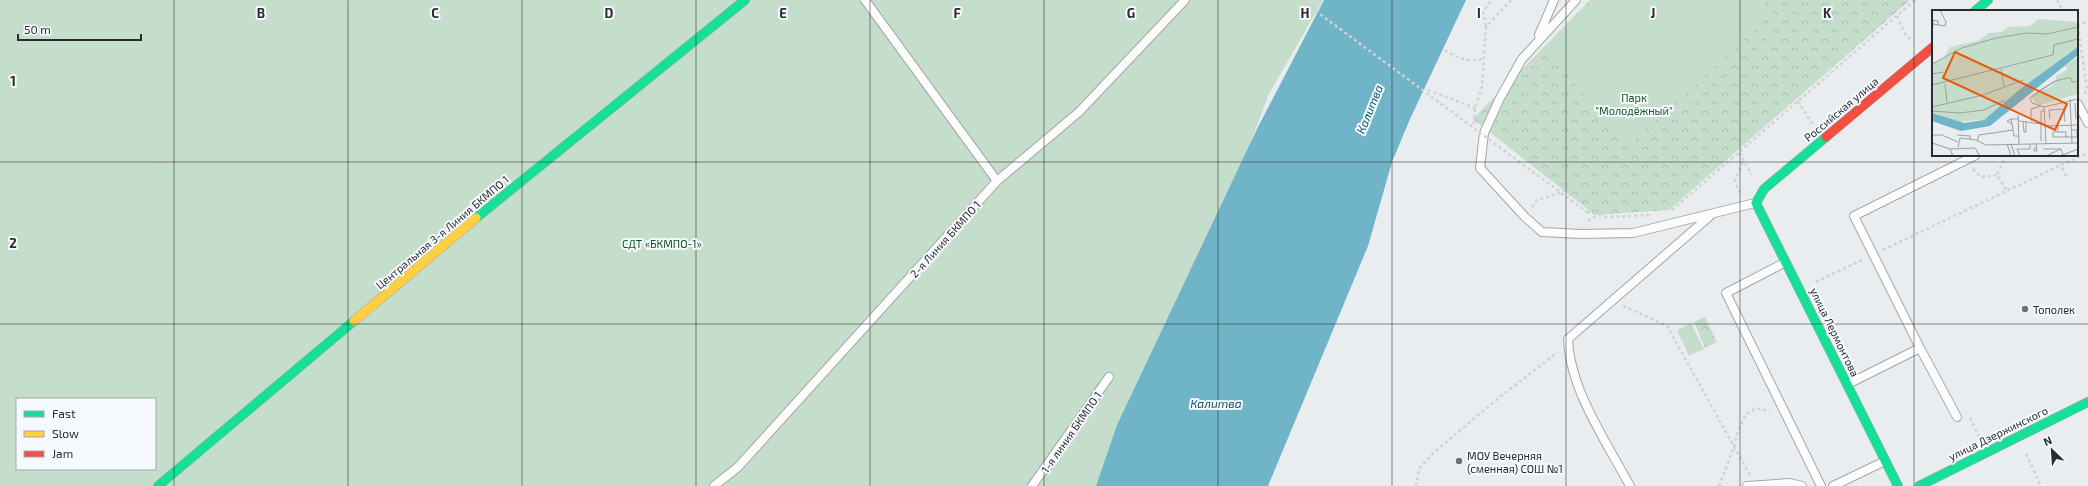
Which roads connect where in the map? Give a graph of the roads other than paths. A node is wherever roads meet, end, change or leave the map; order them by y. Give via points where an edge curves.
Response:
1 (745, 0) edge
2 (865, 0) edge
3 (1185, 0) edge
4 (1554, 0) edge
5 (1576, 0) edge
6 (1988, 0) edge
7 (1976, 10) edge
8 (1536, 42) junction
9 (1932, 48) edge
10 (1925, 54) junction
11 (1931, 61) dead end
12 (2078, 104) edge
13 (2088, 123) edge
14 (1974, 156) edge
15 (997, 181) junction
16 (1756, 203) junction
17 (1712, 214) junction
18 (1787, 262) junction
19 (1920, 348) junction
20 (1109, 377) road end
21 (1847, 384) junction
22 (2088, 402) edge
23 (1957, 417) dead end
24 (1886, 460) junction
25 (1751, 485) edge
26 (158, 486) edge
27 (714, 486) edge
28 (1032, 486) edge
29 (1630, 486) edge
30 (1802, 486) edge
31 (1821, 486) edge
32 (1833, 486) edge
33 (1898, 486) edge
34 (1919, 486) edge

1 - 26 street, Центральная 3-я Линия БКМПО 1 via 523,179
2 - 15 lane
3 - 15 lane, 2-я Линия БКМПО 1 via 1079,112
4 - 8 lane
5 - 8 lane
6 - 7 street
8 - 17 lane via 1522,59 1484,132 1480,168 1525,217 1542,232 1582,234 1633,233
9 - 10 street, Российская улица
10 - 11 lane
10 - 16 street, Российская улица via 1763,190
12 - 13 lane
14 - 19 lane via 1854,216
15 - 27 lane, 2-я Линия БКМПО 1 via 738,467
16 - 17 lane
16 - 18 street, улица Лермонтова
17 - 29 lane via 1568,339 1569,358 1576,384
18 - 21 street, улица Лермонтова
18 - 31 lane via 1726,293
19 - 21 lane
19 - 23 lane
20 - 28 lane, 1-я линия БКМПО 1
21 - 24 street, улица Лермонтова
22 - 34 street, улица Дзержинского
24 - 32 lane
24 - 33 street, улица Лермонтова
25 - 30 lane via 1790,483

